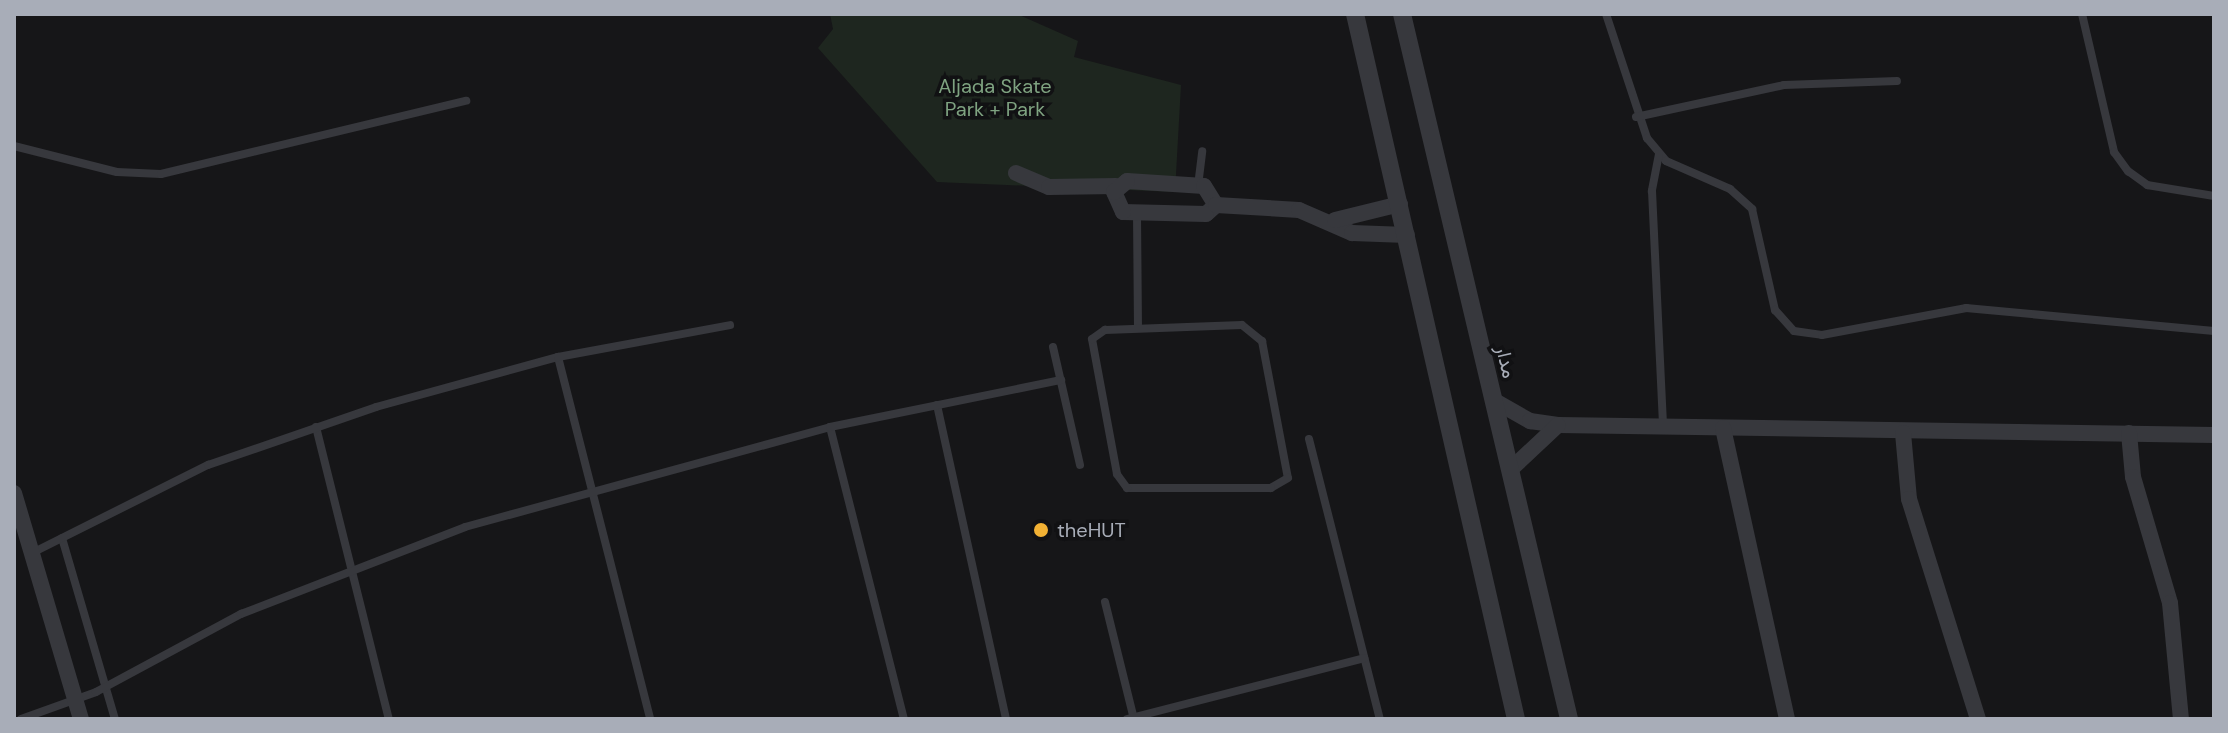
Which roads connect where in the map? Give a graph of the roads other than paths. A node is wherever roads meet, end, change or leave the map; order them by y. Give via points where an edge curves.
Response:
1 (1355, 14) edge
2 (1402, 14) edge
3 (1606, 14) edge
4 (2082, 14) edge
5 (1897, 81) dead end
6 (466, 101) dead end
7 (1636, 117) junction
8 (14, 146) edge
9 (1202, 151) dead end
10 (1659, 154) junction
11 (1016, 173) dead end
12 (1116, 186) junction
13 (1198, 186) junction
14 (2214, 196) edge
15 (1400, 204) junction
16 (1216, 205) junction
17 (1137, 214) junction
18 (1335, 220) junction
19 (1407, 235) junction
20 (730, 325) dead end
21 (1138, 328) junction
22 (2214, 331) edge
23 (1053, 347) dead end
24 (558, 357) junction
25 (1061, 380) junction
26 (1493, 400) junction
27 (937, 405) junction
28 (1558, 425) junction
29 (316, 427) junction
30 (830, 427) junction
31 (1663, 427) junction
32 (1723, 428) junction
33 (1903, 433) junction
34 (2129, 433) junction
35 (2214, 435) edge
36 (1309, 439) dead end
37 (1080, 465) dead end
38 (1511, 469) junction
39 (591, 487) junction
40 (14, 493) edge
41 (62, 538) junction
42 (32, 553) junction
43 (352, 569) junction
44 (1105, 602) dead end
45 (1364, 658) junction
46 (106, 687) junction
47 (76, 701) junction
48 (1132, 718) edge
49 (21, 719) edge
50 (81, 719) edge
51 (115, 719) edge
52 (389, 719) edge
53 (650, 719) edge
54 (904, 719) edge
55 (1006, 719) edge
56 (1380, 719) edge
57 (1516, 719) edge
58 (1569, 719) edge
59 (1787, 719) edge
60 (1978, 719) edge
61 (2181, 719) edge

1 - 15 street
2 - 26 street, مدار
3 - 7 lane
4 - 14 lane via 2114,152 2147,185
5 - 7 lane via 1784,85
6 - 8 lane via 161,174 117,172
7 - 10 lane
9 - 13 lane
10 - 22 lane via 1730,189 1752,209 1775,310 1803,334 1966,308
10 - 31 lane via 1652,191
11 - 12 street via 1049,187
12 - 13 street
12 - 17 street via 1118,209
13 - 16 street via 1213,191
15 - 18 street
15 - 19 street
16 - 17 street via 1206,214
16 - 18 street
17 - 21 lane
18 - 19 street via 1352,233
19 - 57 street
20 - 24 lane
21 - 21 lane via 1099,331 1090,345 1122,484 1138,491 1284,483 1290,465 1254,331
23 - 25 lane
24 - 29 lane
24 - 39 lane
25 - 27 lane
25 - 37 lane
26 - 28 street via 1530,421
26 - 38 street, مدار
27 - 30 lane
27 - 55 lane
28 - 31 street
28 - 38 street
29 - 41 lane via 208,465
29 - 43 lane
30 - 39 lane
30 - 54 lane
31 - 32 street
32 - 33 street
32 - 59 street
33 - 34 street
33 - 60 street via 1909,499
34 - 35 street
34 - 61 street via 2133,477 2170,603
36 - 45 lane
38 - 58 street, مدار
39 - 43 lane
39 - 53 lane
40 - 42 street
41 - 42 lane
41 - 46 lane
42 - 47 street
43 - 46 lane via 206,630
43 - 52 lane
44 - 48 lane
45 - 48 lane
45 - 56 lane
46 - 47 lane
46 - 51 lane
47 - 49 lane
47 - 50 street

